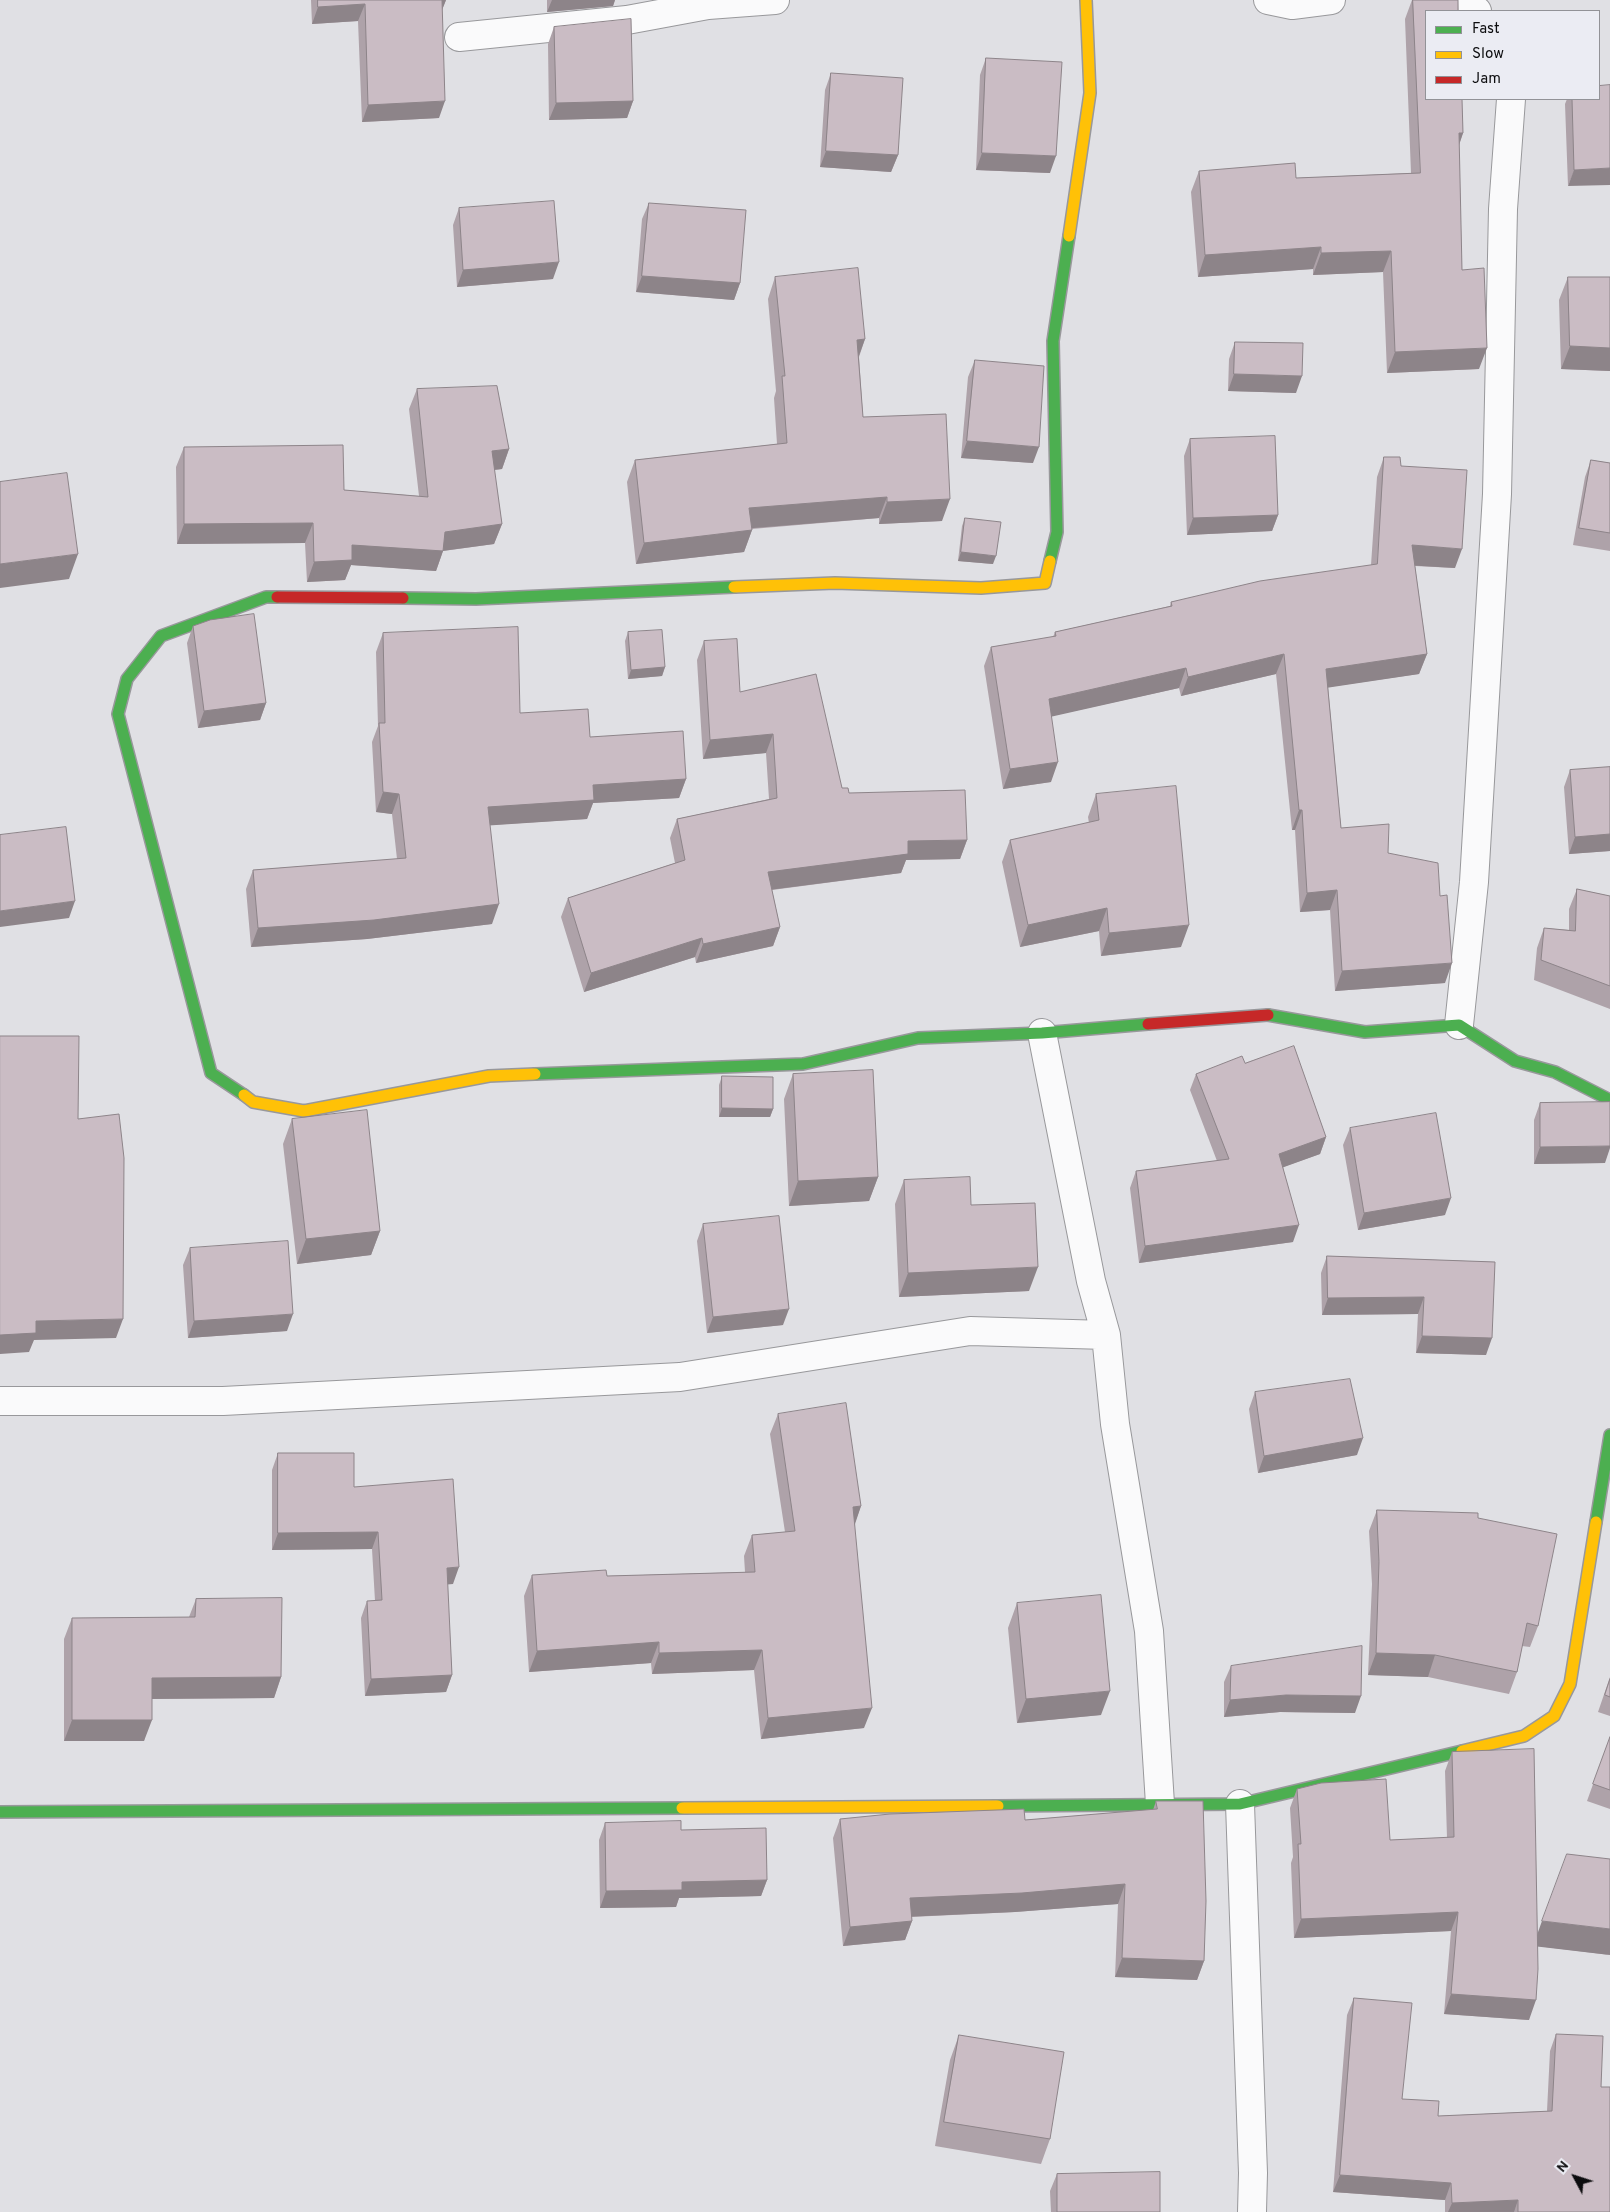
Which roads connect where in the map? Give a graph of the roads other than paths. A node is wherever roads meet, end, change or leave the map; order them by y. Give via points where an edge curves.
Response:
1 (775, 0) edge
2 (1086, 0) edge
3 (1268, 0) edge
4 (1332, 0) edge
5 (1444, 0) edge
6 (707, 3) edge
7 (1474, 10) edge
8 (459, 37) dead end
9 (1511, 100) edge
10 (1459, 1025) junction
11 (1042, 1033) junction
12 (1610, 1100) edge
13 (1106, 1335) junction
14 (0, 1401) edge
15 (1610, 1435) edge
16 (1160, 1804) junction
17 (1240, 1804) junction
18 (0, 1812) edge
19 (1252, 2212) edge

1 - 6 street
2 - 11 street via 1090,93 1053,341 1057,532 1045,583 981,588 835,583 476,599 266,597 160,636 127,679 118,714 211,1073 253,1102 304,1111 489,1076 803,1064 918,1038
3 - 4 street via 1292,5
5 - 7 street
6 - 8 street via 627,20
9 - 10 street via 1503,209 1498,494 1474,882
10 - 11 street via 1365,1032 1275,1014
10 - 12 street via 1515,1061 1555,1072
11 - 13 street via 1091,1281
13 - 14 street via 970,1331 680,1377 223,1401
13 - 16 street via 1115,1424 1149,1631
15 - 17 street via 1570,1684 1554,1716 1524,1736
16 - 17 street
16 - 18 street
17 - 19 street

